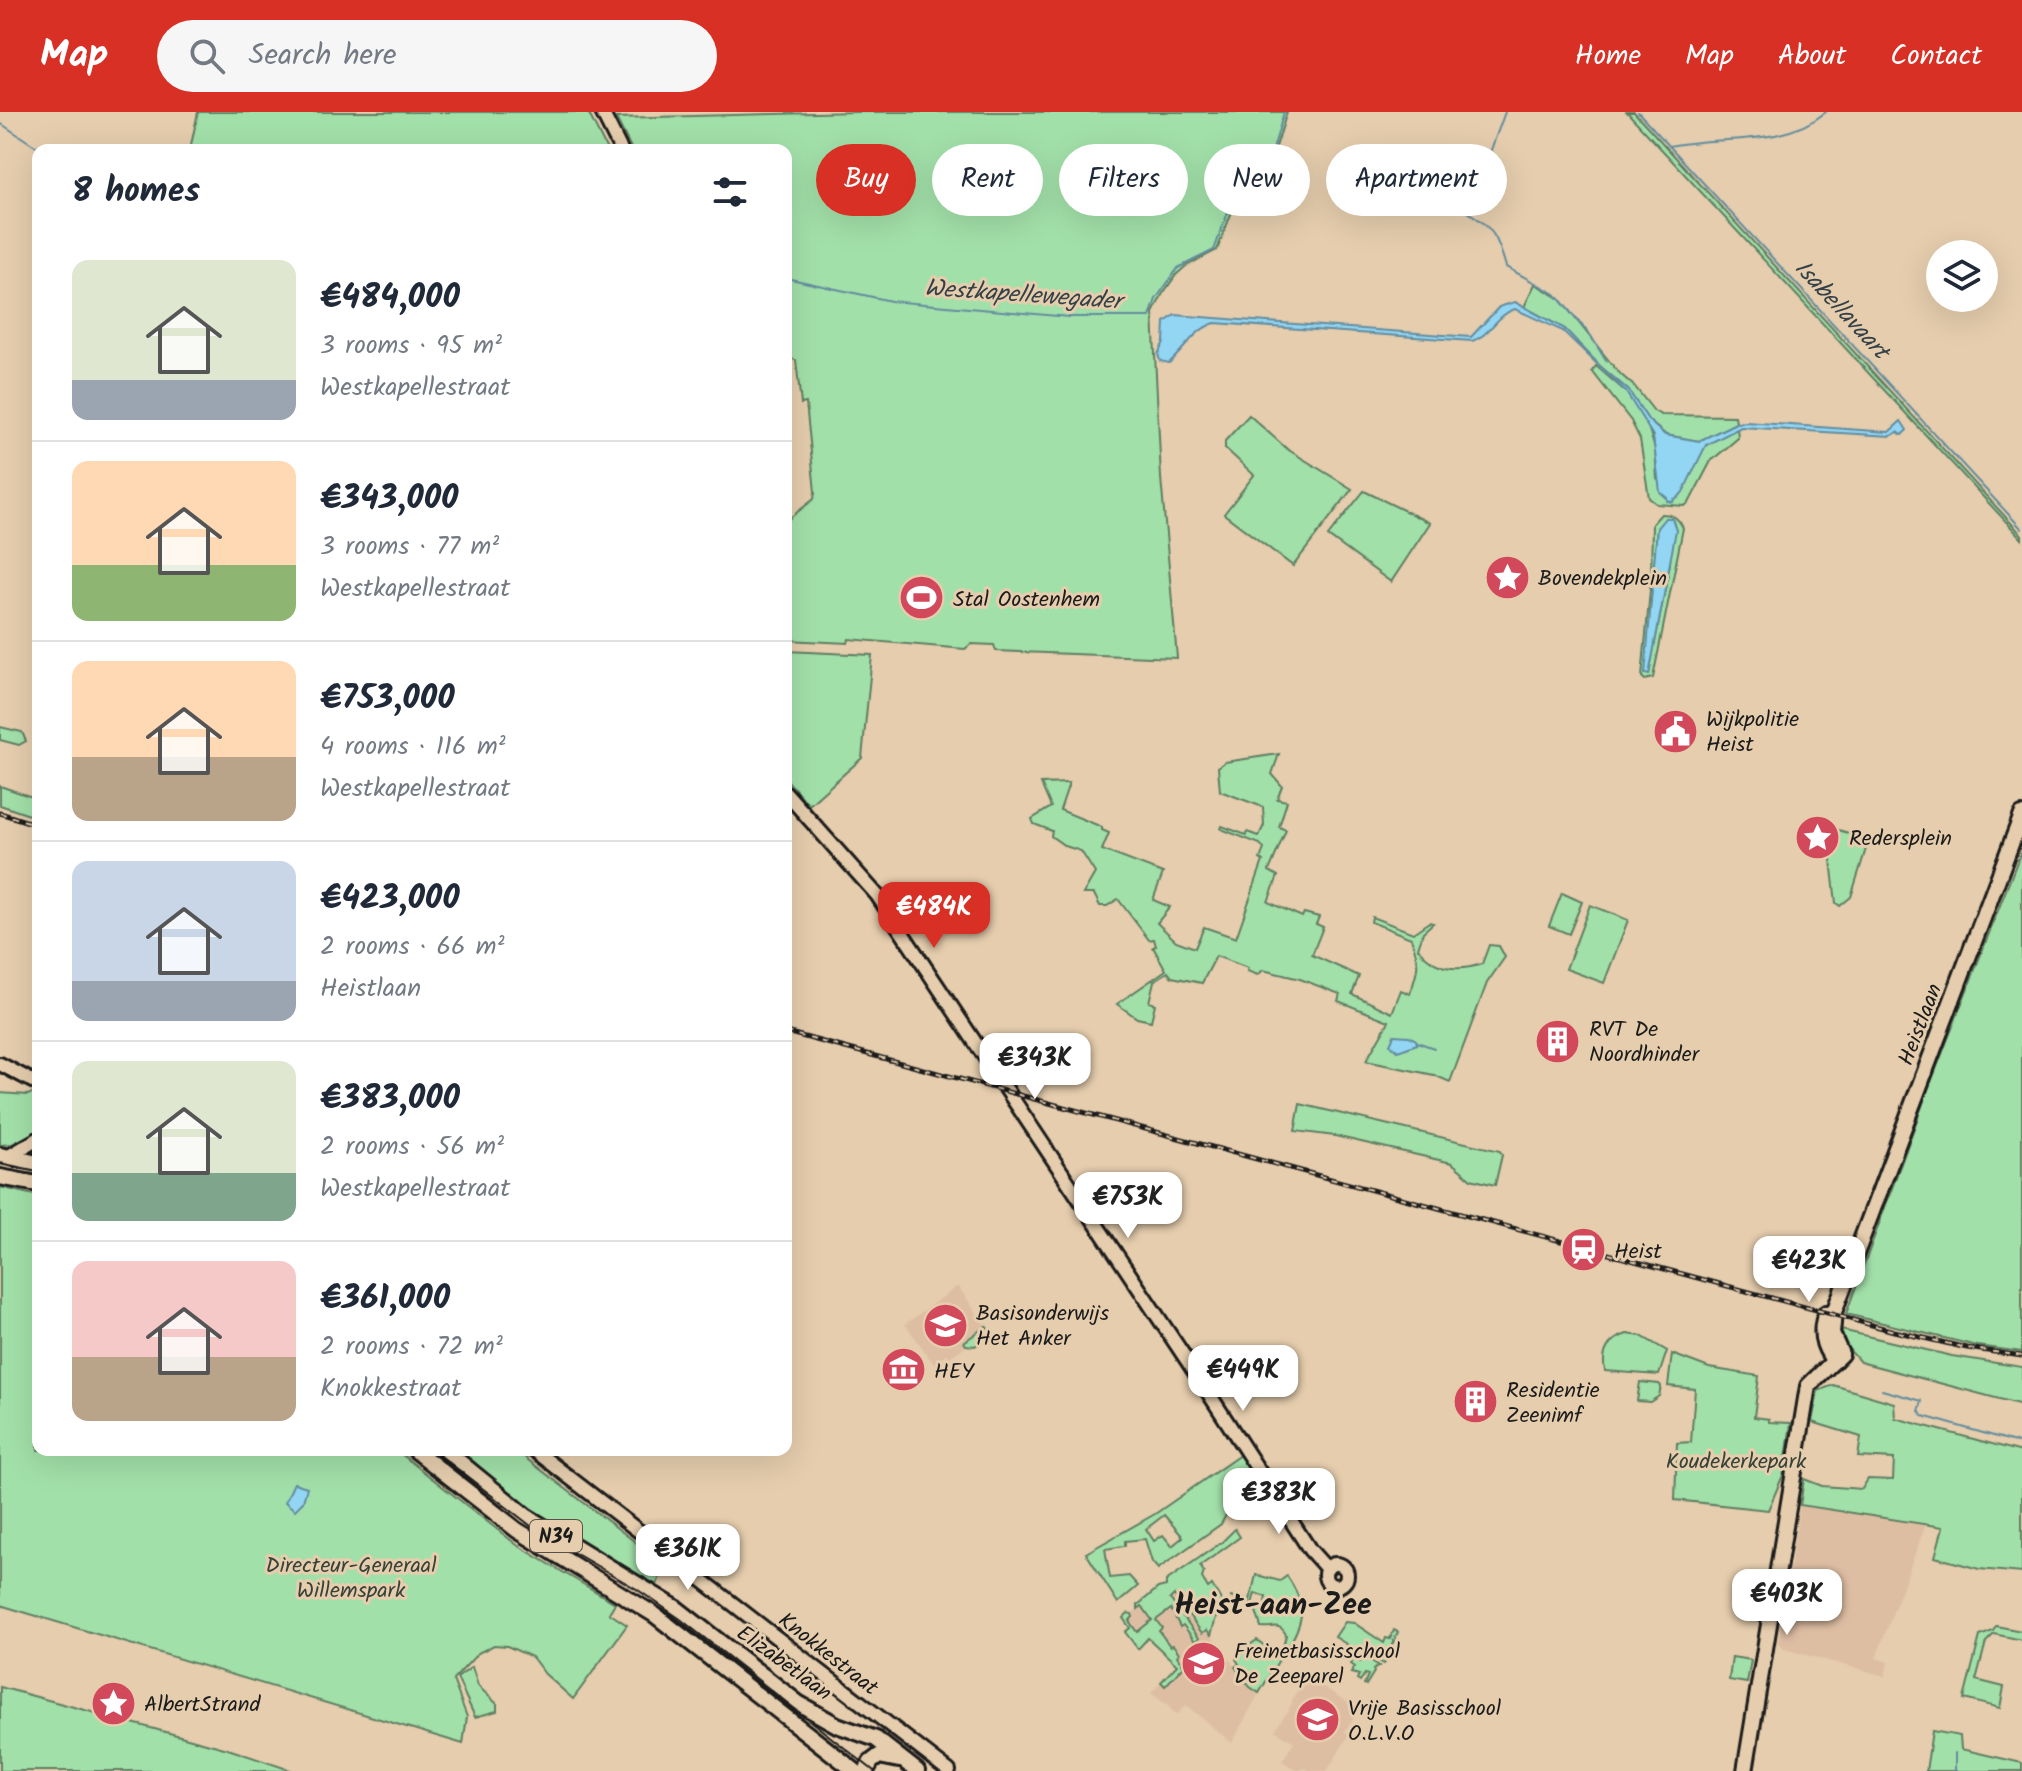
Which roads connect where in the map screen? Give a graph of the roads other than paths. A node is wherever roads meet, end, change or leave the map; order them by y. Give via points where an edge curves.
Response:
1 (602, 112) edge
2 (618, 144) edge
3 (792, 800) edge
4 (2022, 815) edge
5 (0, 1064) edge
6 (32, 1081) edge
7 (32, 1142) edge
8 (5, 1156) edge
9 (32, 1162) edge
10 (0, 1177) edge
11 (32, 1183) edge
12 (423, 1456) edge
13 (452, 1456) edge
14 (542, 1456) edge
15 (1327, 1569) dead end
16 (912, 1767) edge
17 (855, 1771) edge
18 (866, 1771) edge
19 (949, 1771) edge
20 (1745, 1771) edge

1 - 2 street
3 - 15 street via 877,895
4 - 20 main road, Heistlaan via 1822,1327 1824,1346 1838,1357 1808,1386
5 - 6 street
7 - 8 street
8 - 9 main road
10 - 11 main road
12 - 17 main road, Elizabetlaan / N34 via 517,1530 655,1615
13 - 16 main road, Elizabetlaan / N34 via 526,1516 662,1598 810,1711 876,1739
14 - 19 street, Knokkestraat
16 - 18 main road, Elizabetlaan / N34 via 884,1755

